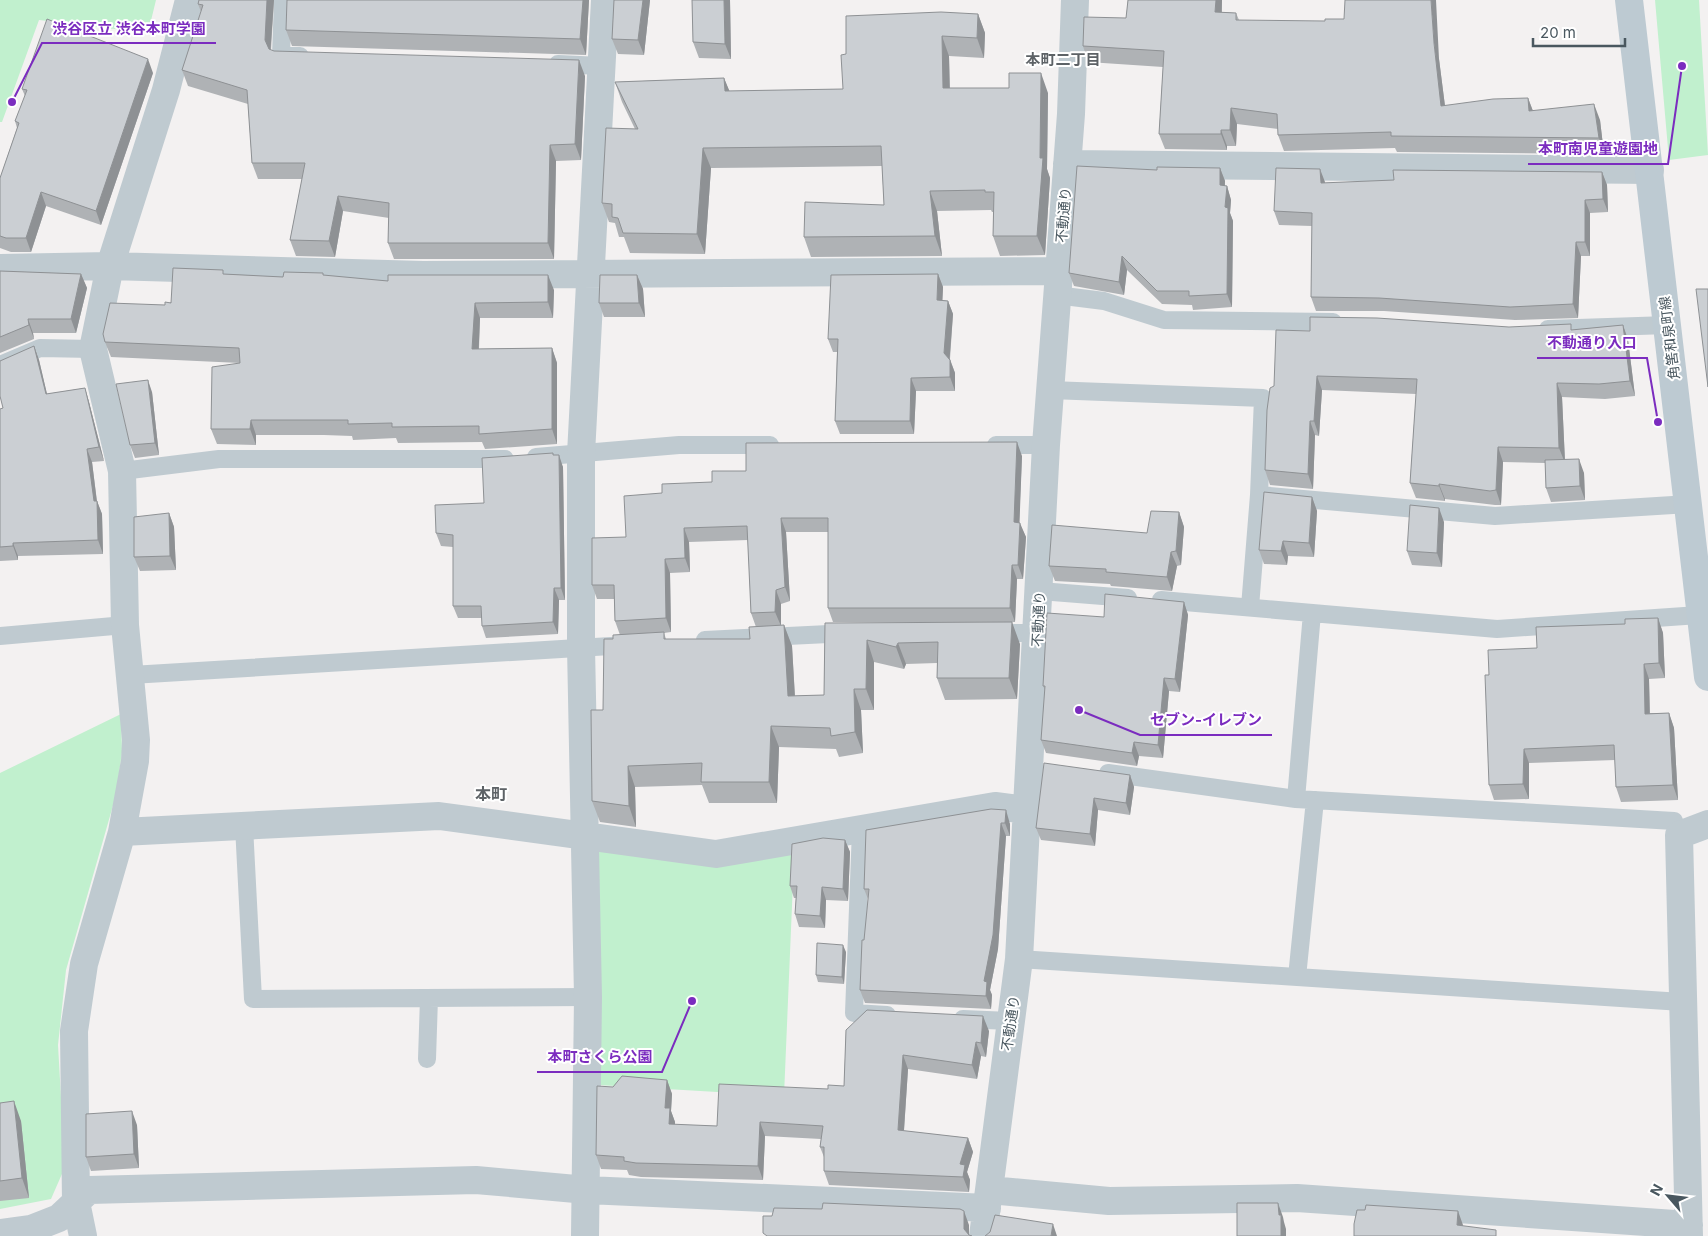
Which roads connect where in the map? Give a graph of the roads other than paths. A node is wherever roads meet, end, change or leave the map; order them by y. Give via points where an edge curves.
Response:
1 (189, 0) edge
2 (283, 0) edge
3 (604, 0) edge
4 (1075, 0) edge
5 (1629, 0) edge
6 (320, 57) edge
7 (543, 64) edge
8 (601, 66) junction
9 (1067, 164) junction
10 (1650, 170) junction
11 (110, 266) junction
12 (0, 268) edge
13 (590, 274) junction
14 (1057, 283) junction
15 (1354, 322) edge
16 (1668, 324) junction
17 (1534, 330) edge
18 (93, 349) junction
19 (0, 365) edge
20 (1050, 390) junction
21 (788, 445) edge
22 (977, 445) edge
23 (1046, 445) junction
24 (581, 454) junction
25 (122, 471) junction
26 (1259, 495) junction
27 (1689, 504) junction
28 (1040, 591) junction
29 (1250, 608) junction
30 (1312, 613) junction
31 (1704, 616) edge
32 (125, 625) junction
33 (863, 633) edge
34 (979, 633) edge
35 (1037, 633) junction
36 (0, 636) edge
37 (688, 641) edge
38 (639, 644) edge
39 (581, 647) junction
40 (131, 676) junction
41 (1708, 676) edge
42 (1090, 770) edge
43 (1296, 799) junction
44 (1316, 800) junction
45 (1028, 810) junction
46 (1708, 824) edge
47 (244, 826) junction
48 (861, 829) junction
49 (122, 832) junction
50 (1679, 835) junction
51 (586, 836) junction
52 (1020, 959) junction
53 (1297, 977) junction
54 (588, 997) junction
55 (428, 998) junction
56 (1682, 1002) junction
57 (903, 1016) edge
58 (942, 1018) edge
59 (1010, 1021) junction
60 (427, 1059) dead end
61 (587, 1190) junction
62 (988, 1199) junction
63 (76, 1202) junction
64 (1689, 1230) edge
65 (0, 1233) edge
66 (83, 1236) edge
67 (585, 1236) edge
68 (983, 1236) edge

1 - 11 street via 166,90
2 - 6 lane via 281,56
3 - 8 street
4 - 9 street, 不動通り
5 - 10 main road, 角筈和泉町線
7 - 8 lane
8 - 13 street
9 - 10 street
9 - 14 street, 不動通り
10 - 16 main road, 角筈和泉町線
11 - 12 street
11 - 13 street via 423,275
11 - 18 street
13 - 14 street
13 - 24 street
14 - 15 lane via 1164,320
14 - 20 street, 不動通り
16 - 17 lane
16 - 27 main road, 角筈和泉町線
18 - 19 lane via 40,348
18 - 25 street
20 - 23 street, 不動通り
20 - 26 lane via 1262,398
21 - 24 lane via 679,444
22 - 23 lane
23 - 28 street, 不動通り
24 - 25 lane via 489,460 219,459
24 - 39 street
25 - 32 street
26 - 27 lane via 1496,516
26 - 29 lane
27 - 31 main road, 角筈和泉町線
28 - 29 lane
28 - 35 street, 不動通り
29 - 30 lane
30 - 31 lane via 1497,629
30 - 43 lane
31 - 41 main road, 角筈和泉町線
32 - 36 lane
32 - 40 street
33 - 37 lane
34 - 35 lane
35 - 45 street, 不動通り via 1041,764
38 - 39 lane
39 - 40 lane
39 - 51 street
40 - 49 street via 135,761
42 - 43 lane
43 - 44 lane
44 - 50 lane via 1674,821
44 - 53 lane
45 - 48 street via 995,806
45 - 52 street, 不動通り
46 - 50 street
47 - 49 street
47 - 51 street via 440,816
47 - 55 lane via 253,999
48 - 51 street via 716,854
48 - 57 lane via 854,1013
49 - 63 street via 84,964 74,1031
50 - 56 street
51 - 54 street
52 - 53 lane
52 - 59 street, 不動通り
53 - 56 lane
54 - 55 lane
54 - 61 street
55 - 60 lane
56 - 64 street
58 - 59 lane
59 - 62 street, 不動通り
61 - 62 street
61 - 63 street via 456,1181 89,1190
61 - 67 street
62 - 64 street via 1297,1198
62 - 68 street, 不動通り
63 - 65 street via 60,1218 31,1229
63 - 66 street

